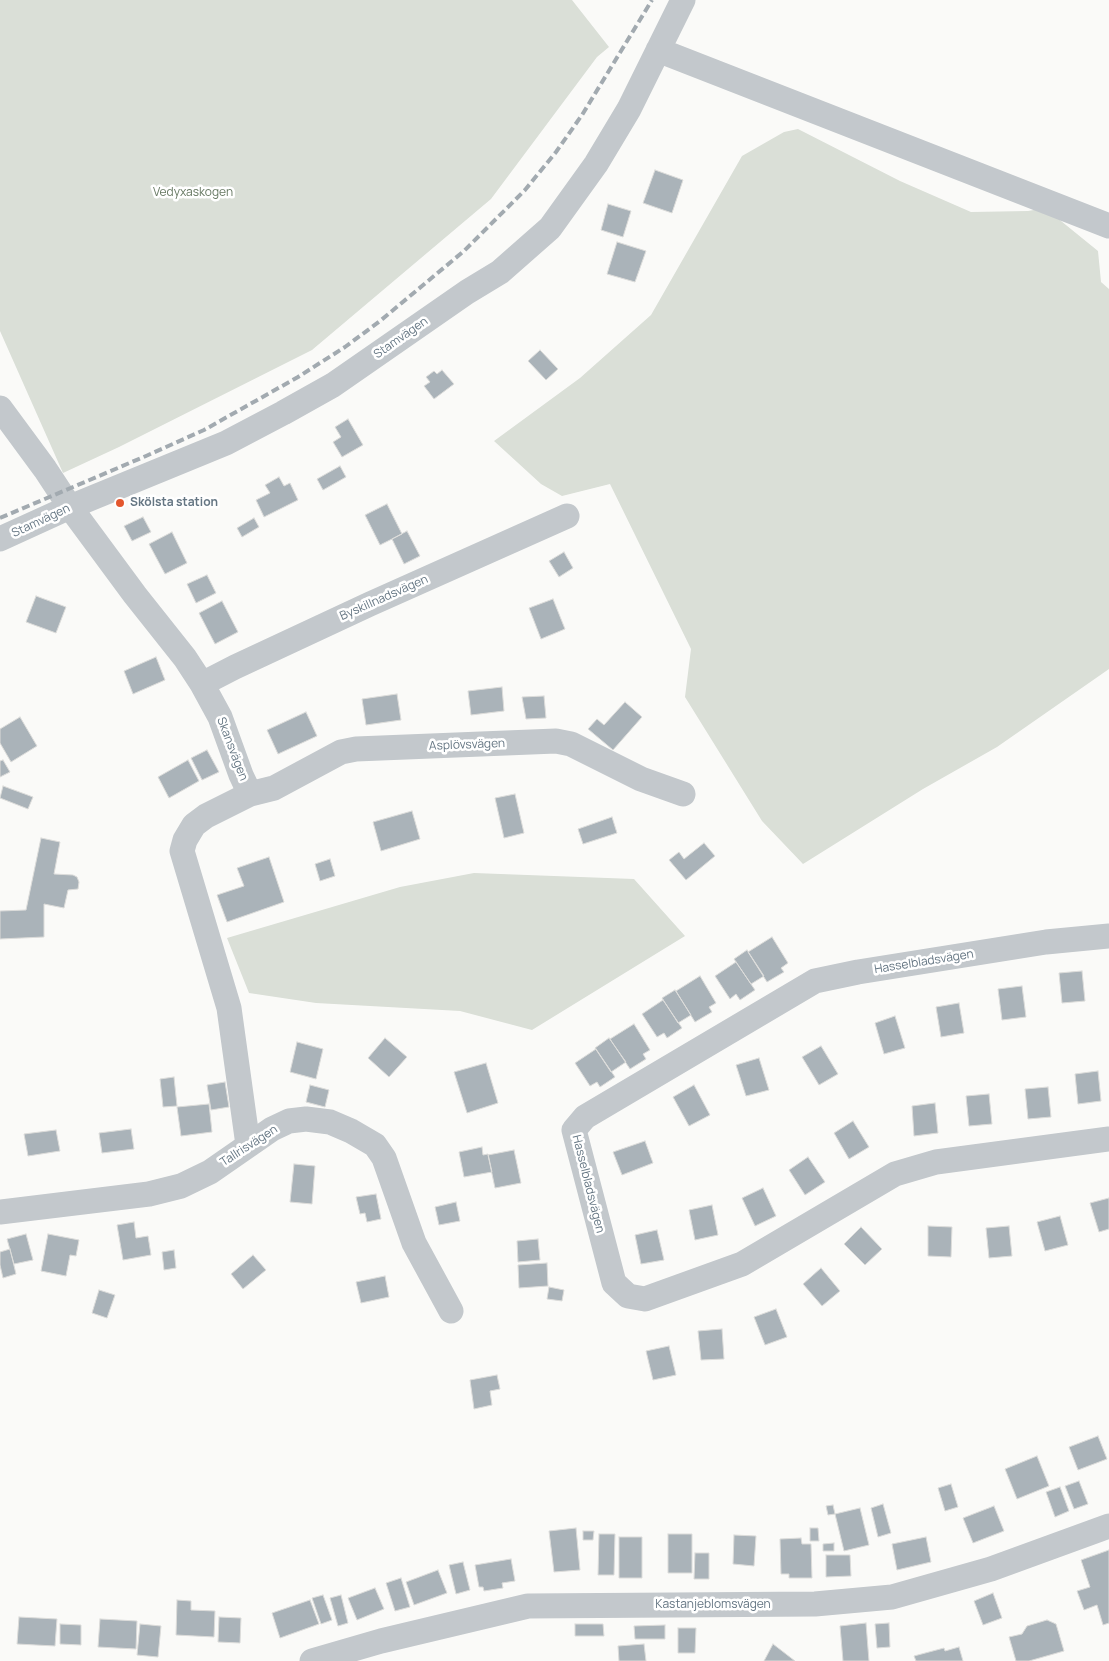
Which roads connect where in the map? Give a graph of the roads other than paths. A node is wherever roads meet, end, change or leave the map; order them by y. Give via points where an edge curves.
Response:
1 (683, 0) edge
2 (658, 50) junction
3 (1109, 226) edge
4 (0, 408) edge
5 (70, 507) junction
6 (567, 516) dead end
7 (0, 539) edge
8 (202, 684) junction
9 (250, 794) junction
10 (683, 794) dead end
11 (1109, 936) edge
12 (1109, 1138) edge
13 (248, 1145) junction
14 (0, 1212) edge
15 (450, 1311) dead end
16 (1109, 1526) edge
17 (312, 1661) edge

1 - 2 street, Stamvägen
2 - 3 street
2 - 5 street, Stamvägen via 628,109 577,191 550,228 500,272 333,385 283,413 226,443
4 - 5 street, Skansvägen
5 - 7 street, Stamvägen
5 - 8 street, Skansvägen
6 - 8 street, Byskillnadsvägen
8 - 9 street, Skansvägen via 220,717
9 - 10 street, Asplövsvägen via 274,788 341,752 356,749 556,741 570,744 640,778
9 - 13 street, Skansvägen via 194,825 182,851 229,1008
11 - 12 street, Hasselbladsvägen via 1046,942 815,981 585,1117 574,1130 614,1282 628,1296 645,1300 742,1264 895,1174 936,1162
13 - 14 street, Tallrisvägen via 210,1172 181,1186 150,1194
13 - 15 street, Tallrisvägen via 289,1121 306,1119 330,1122 375,1145 384,1158 414,1243
16 - 17 street, Kastanjeblomsvägen via 990,1569 892,1596 814,1604 528,1606

